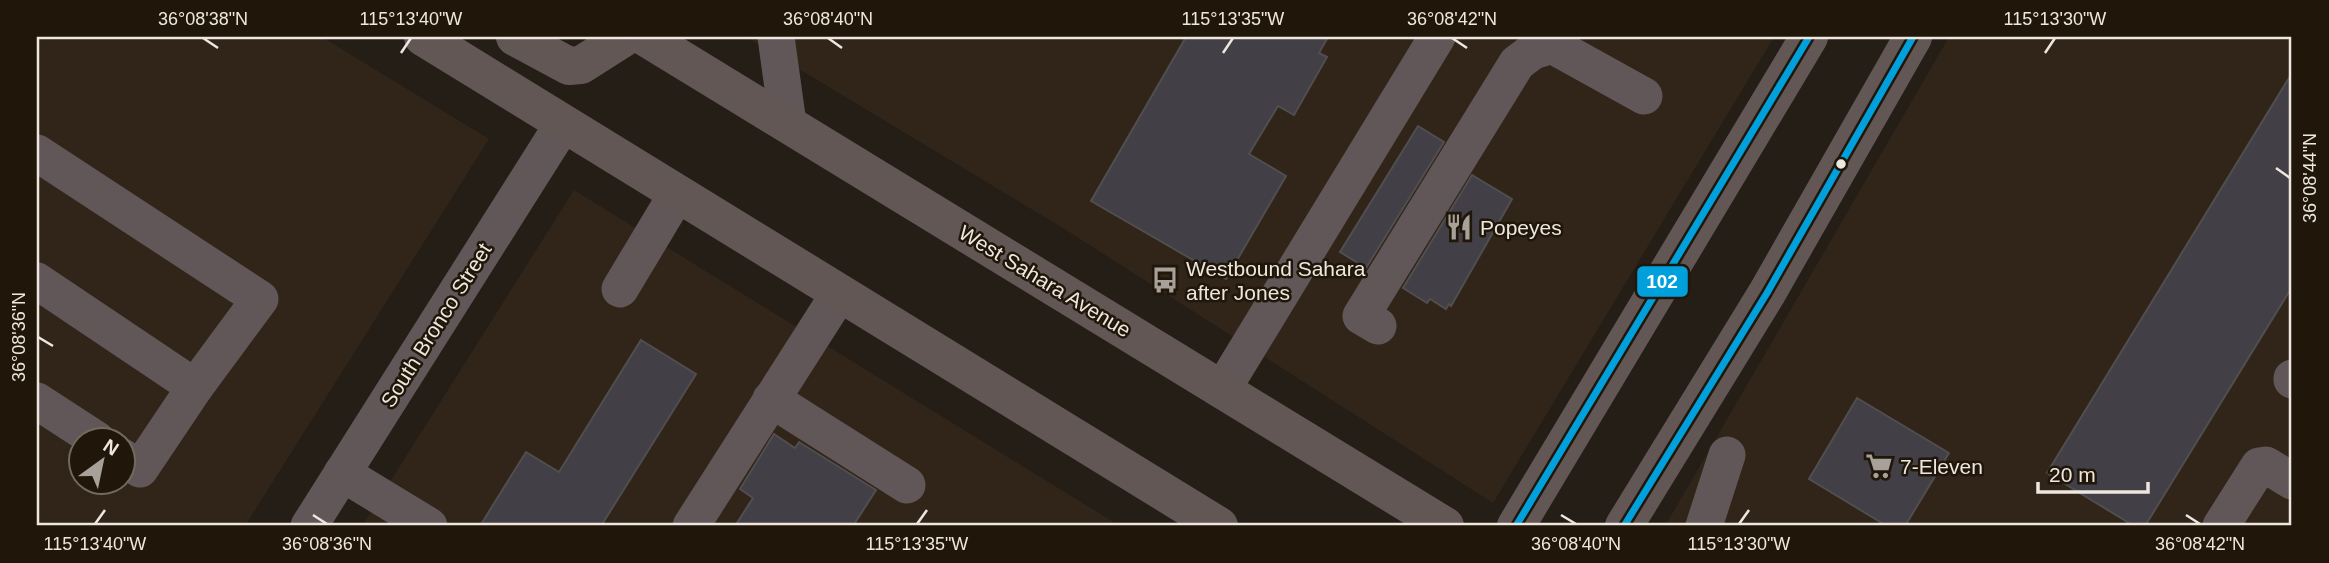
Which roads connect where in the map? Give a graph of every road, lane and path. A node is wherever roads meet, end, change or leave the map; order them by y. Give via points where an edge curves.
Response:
1 (423, 37) edge
2 (515, 37) edge
3 (625, 37) edge
4 (645, 37) edge
5 (776, 37) edge
6 (1437, 37) edge
7 (1809, 37) edge
8 (1913, 37) edge
9 (1644, 96) dead end
10 (563, 124) junction
11 (788, 124) junction
12 (37, 153) edge
13 (677, 194) junction
14 (37, 281) edge
15 (620, 289) dead end
16 (839, 294) junction
17 (1378, 327) dead end
18 (195, 387) junction
19 (1222, 390) junction
20 (771, 399) junction
21 (37, 401) edge
22 (75, 426) edge
23 (1727, 455) dead end
24 (136, 466) edge
25 (342, 472) junction
26 (2292, 481) edge
27 (907, 485) dead end
28 (1201, 522) edge
29 (420, 524) edge
30 (309, 526) edge
31 (691, 526) edge
32 (1445, 526) edge
33 (1516, 526) edge
34 (1624, 526) edge
35 (1704, 526) edge
36 (2221, 526) edge

1 - 10 main road
2 - 3 main road via 569,66 581,65
4 - 11 main road, West Sahara Avenue
5 - 11 street
6 - 19 street
7 - 33 main road
8 - 34 main road via 1767,293
9 - 17 street via 1552,45 1517,63 1362,316
10 - 13 main road
10 - 25 street, South Bronco Street
11 - 19 main road, West Sahara Avenue
12 - 18 street via 260,299
13 - 15 street
13 - 16 main road
14 - 18 street
16 - 20 street
16 - 28 main road
18 - 24 street via 140,469
19 - 32 main road, West Sahara Avenue
20 - 27 street
20 - 31 street
21 - 22 street
23 - 35 street
25 - 29 street
25 - 30 street, South Bronco Street
26 - 36 street via 2266,465 2259,466

